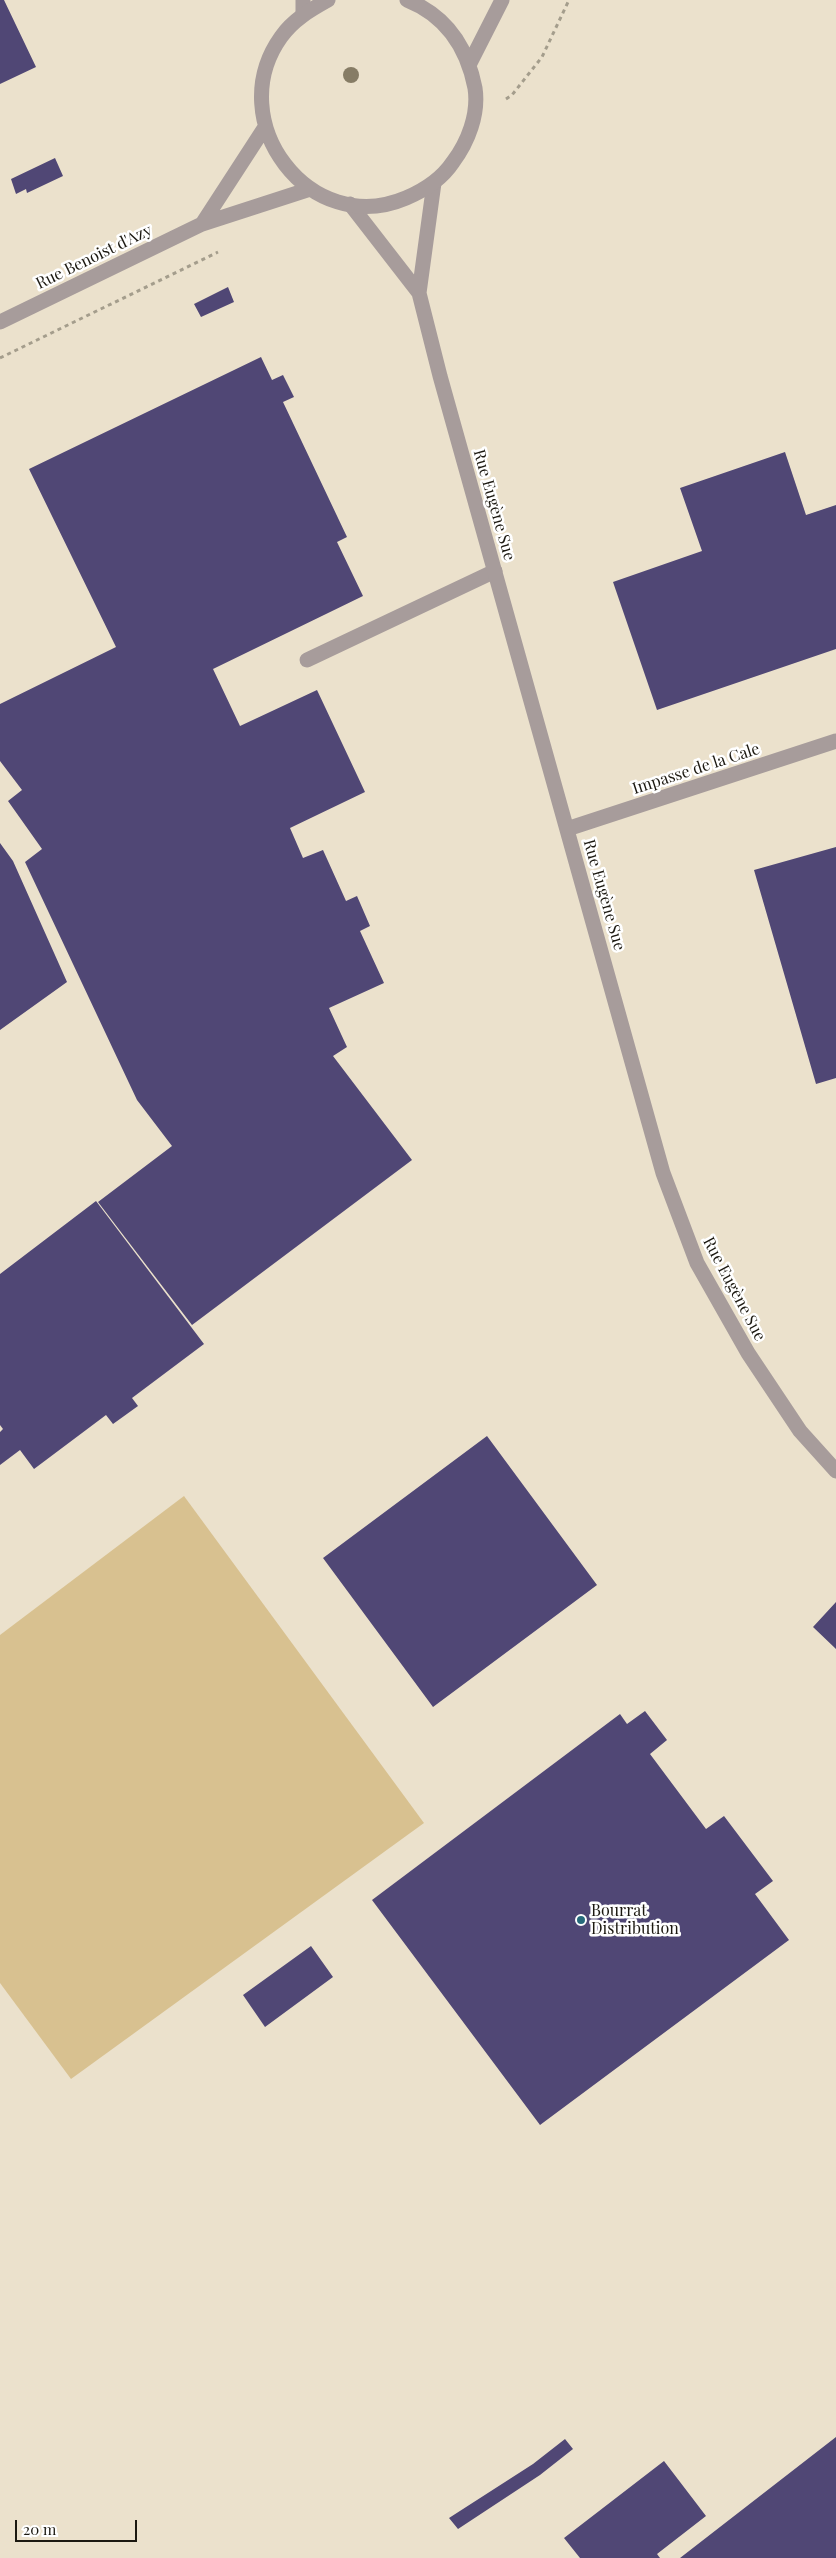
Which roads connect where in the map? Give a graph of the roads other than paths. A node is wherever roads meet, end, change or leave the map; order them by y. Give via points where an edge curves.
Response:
1 (328, 0) edge
2 (407, 0) edge
3 (502, 0) edge
4 (427, 3) edge
5 (303, 7) edge
6 (470, 63) junction
7 (265, 127) junction
8 (434, 183) junction
9 (310, 189) junction
10 (350, 204) junction
11 (202, 224) junction
12 (419, 292) junction
13 (0, 322) edge
14 (495, 571) junction
15 (307, 660) dead end
16 (836, 741) edge
17 (567, 829) junction
18 (836, 1471) edge

1 - 5 street
2 - 4 street
3 - 6 street
4 - 6 street via 459,41
5 - 7 street via 266,65 261,96
6 - 8 street via 475,91 474,120 464,148 446,173
7 - 9 street via 274,151 290,172
7 - 11 street
8 - 10 street via 394,203
8 - 12 street, Rue Eugène Sue
9 - 10 street
9 - 11 street, Rue Benoist d'Azy
10 - 12 street, Rue Eugène Sue
11 - 13 street, Rue Benoist d'Azy
12 - 14 street, Rue Eugène Sue
14 - 15 street
14 - 17 street, Rue Eugène Sue
16 - 17 street, Impasse de la Cale
17 - 18 street, Rue Eugène Sue via 663,1173 697,1263 748,1353 800,1431

